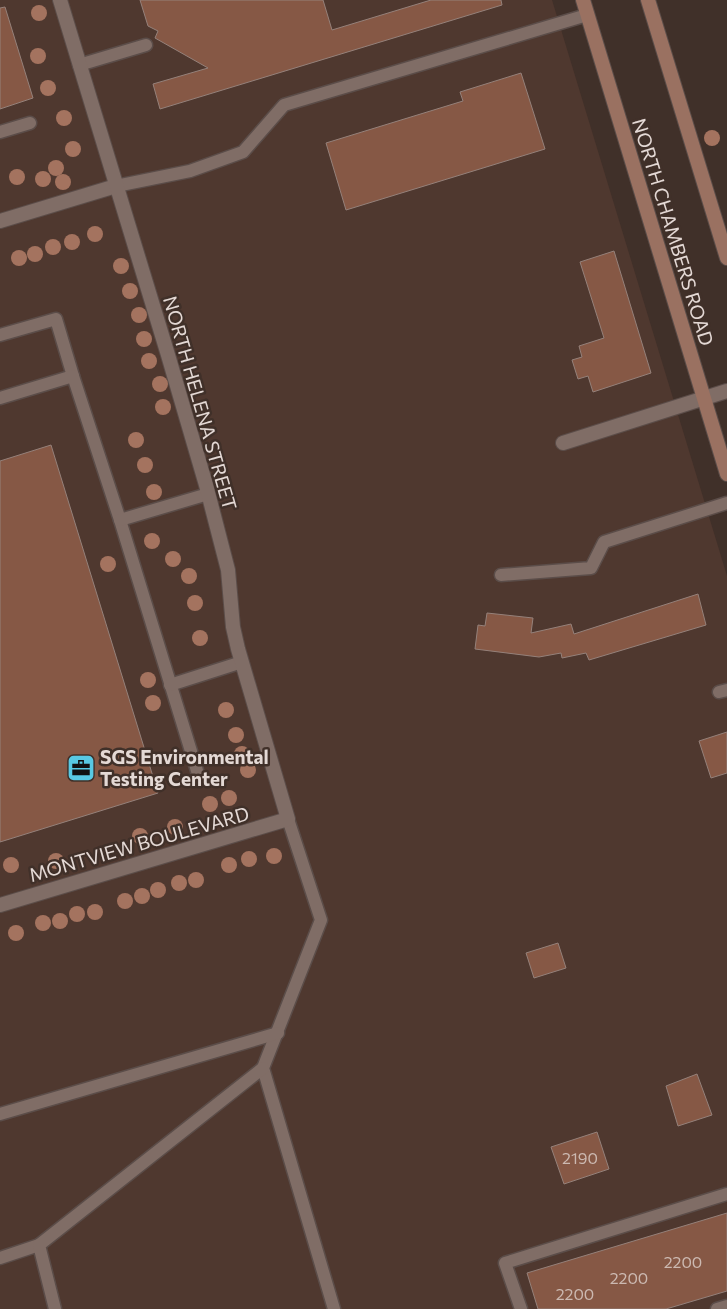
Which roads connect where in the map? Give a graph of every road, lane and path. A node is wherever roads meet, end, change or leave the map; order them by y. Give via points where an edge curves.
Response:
1 (60, 0) edge
2 (583, 0) edge
3 (648, 0) edge
4 (587, 15) junction
5 (146, 45) dead end
6 (79, 65) junction
7 (30, 123) dead end
8 (0, 132) edge
9 (116, 186) junction
10 (0, 221) edge
11 (727, 258) edge
12 (0, 335) edge
13 (73, 376) junction
14 (727, 390) edge
15 (0, 398) edge
16 (704, 398) junction
17 (563, 443) dead end
18 (727, 474) edge
19 (208, 494) junction
20 (727, 503) edge
21 (120, 520) junction
22 (501, 575) dead end
23 (242, 662) junction
24 (170, 685) junction
25 (198, 774) dead end
26 (288, 819) junction
27 (0, 905) edge
28 (278, 1033) junction
29 (263, 1068) junction
30 (0, 1114) edge
31 (727, 1194) edge
32 (39, 1246) junction
33 (0, 1258) edge
34 (727, 1306) edge
35 (55, 1309) edge
36 (334, 1309) edge
37 (521, 1309) edge
38 (717, 1309) edge

1 - 6 street, NORTH HELENA STREET
2 - 4 main road, NORTH CHAMBERS ROAD
3 - 11 main road
4 - 9 lane via 284,105 243,152 190,171
4 - 16 main road, NORTH CHAMBERS ROAD
5 - 6 lane
6 - 9 street, NORTH HELENA STREET
7 - 8 lane
9 - 10 street
9 - 19 street, NORTH HELENA STREET
12 - 13 lane via 56,319
13 - 15 lane
13 - 21 lane
14 - 16 street
16 - 17 street
16 - 18 main road, NORTH CHAMBERS ROAD
19 - 21 lane
19 - 23 street, NORTH HELENA STREET via 228,570 233,627
20 - 22 lane via 604,542 591,568
21 - 24 lane
23 - 24 lane
23 - 26 street, NORTH HELENA STREET
24 - 25 lane
26 - 27 street, MONTVIEW BOULEVARD
26 - 28 lane via 321,920
28 - 29 lane
28 - 30 lane
29 - 32 lane
29 - 36 lane
31 - 37 lane via 505,1263
32 - 33 lane
32 - 35 lane
34 - 38 lane

